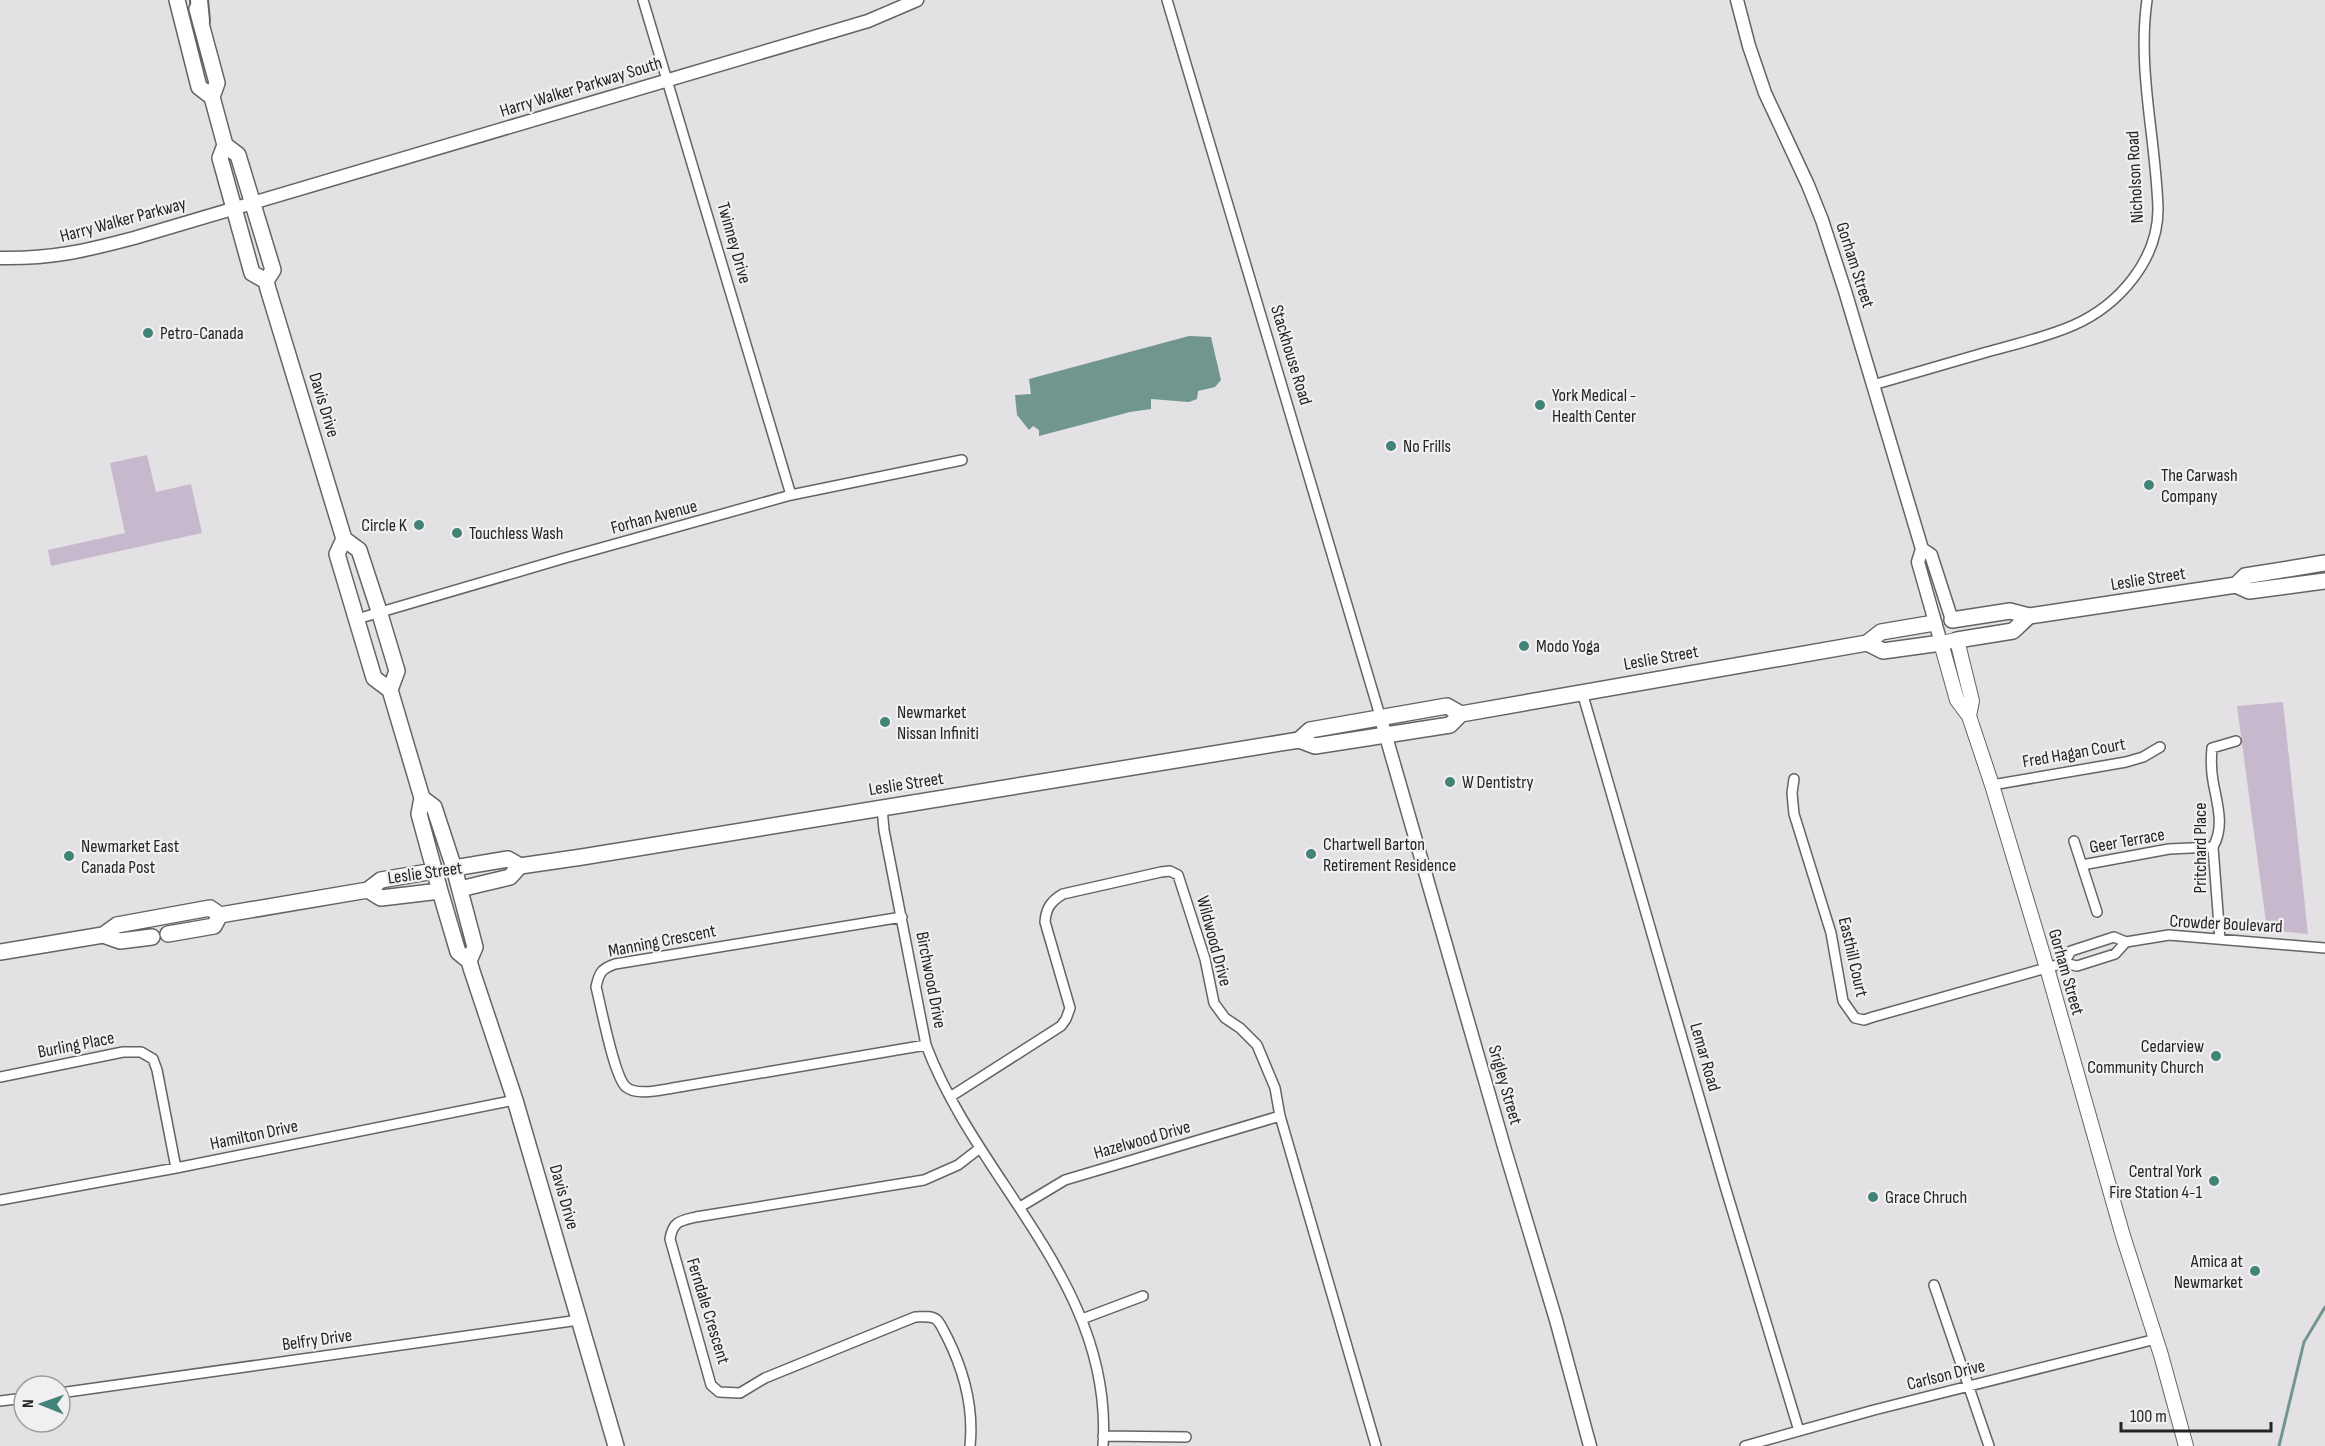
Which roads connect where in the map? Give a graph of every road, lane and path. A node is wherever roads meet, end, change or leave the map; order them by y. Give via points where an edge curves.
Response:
1 (177, 0) edge
2 (197, 0) edge
3 (643, 0) edge
4 (917, 0) edge
5 (1167, 0) edge
6 (1737, 0) edge
7 (2148, 0) edge
8 (201, 21) joint
9 (668, 79) junction
10 (212, 97) junction
11 (225, 145) junction
12 (254, 204) junction
13 (234, 209) junction
14 (0, 258) edge
15 (266, 281) junction
16 (1874, 385) junction
17 (962, 460) dead end
18 (791, 495) junction
19 (344, 539) junction
20 (1922, 549) junction
21 (2325, 563) edge
22 (2325, 581) edge
23 (2236, 585) junction
24 (379, 611) junction
25 (2029, 616) junction
26 (357, 619) junction
27 (1952, 620) junction
28 (1934, 623) junction
29 (1957, 640) junction
30 (1867, 643) junction
31 (1941, 643) junction
32 (390, 690) junction
33 (1582, 692) junction
34 (1461, 714) junction
35 (1969, 716) junction
36 (1381, 719) junction
37 (1384, 735) junction
38 (1299, 740) junction
39 (2236, 741) dead end
40 (2160, 747) dead end
41 (1794, 779) dead end
42 (1992, 785) junction
43 (422, 798) junction
44 (882, 808) junction
45 (2074, 841) dead end
46 (2213, 847) junction
47 (2082, 865) junction
48 (520, 866) junction
49 (454, 868) junction
50 (434, 871) junction
51 (460, 889) junction
52 (368, 890) junction
53 (440, 891) junction
54 (2097, 912) dead end
55 (220, 915) junction
56 (902, 917) junction
57 (168, 934) joint
58 (103, 935) junction
59 (152, 937) joint
60 (2220, 939) junction
61 (2126, 942) junction
62 (2325, 948) edge
63 (0, 952) edge
64 (469, 961) junction
65 (2064, 963) junction
66 (2047, 968) junction
67 (926, 1045) junction
68 (0, 1077) edge
69 (950, 1097) junction
70 (515, 1100) junction
71 (1280, 1116) junction
72 (980, 1148) junction
73 (176, 1168) junction
74 (0, 1200) edge
75 (1020, 1207) junction
76 (1934, 1285) dead end
77 (1143, 1296) dead end
78 (1082, 1319) junction
79 (579, 1320) junction
80 (2156, 1339) junction
81 (1970, 1386) junction
82 (72, 1391) edge
83 (1799, 1431) junction
84 (1186, 1437) dead end
85 (1103, 1441) edge
86 (1781, 1441) edge
87 (616, 1446) edge
88 (969, 1446) edge
89 (1376, 1446) edge
90 (1590, 1446) edge
91 (1744, 1446) edge
92 (1989, 1446) edge
93 (2186, 1446) edge

1 - 10 main road, Davis Drive via 199,87
2 - 8 highway
3 - 9 street, Twinney Drive
4 - 9 street, Harry Walker Parkway South via 868,21
5 - 36 street, Stackhouse Road
6 - 16 street, Gorham Street via 1765,93 1822,220
7 - 16 street, Nicholson Road via 2146,95 2158,210 2147,258 2132,281 2107,305 2075,325
8 - 10 main road, Davis Drive via 217,83
9 - 12 street, Harry Walker Parkway South
9 - 18 street, Twinney Drive
10 - 11 main road, Davis Drive
11 - 12 main road, Davis Drive via 238,155
11 - 13 main road, Davis Drive via 220,158
12 - 13 street, Harry Walker Parkway
12 - 15 main road, Davis Drive via 273,270
13 - 14 street, Harry Walker Parkway via 73,254
13 - 15 main road, Davis Drive via 252,273
15 - 19 main road, Davis Drive
16 - 20 street, Gorham Street
17 - 18 street, Forhan Avenue
18 - 24 street, Forhan Avenue
19 - 24 main road, Davis Drive via 359,550
19 - 26 main road, Davis Drive via 338,554
20 - 27 street, Gorham Street via 1931,555
20 - 28 street, Gorham Street via 1918,562
21 - 23 main road, Leslie Street via 2245,576
22 - 23 main road, Leslie Street via 2249,591
23 - 25 main road, Leslie Street
24 - 26 street, Forhan Avenue
24 - 32 main road, Davis Drive via 397,671
25 - 27 main road, Leslie Street via 2010,611
25 - 29 main road, Leslie Street via 2013,631
26 - 32 main road, Davis Drive via 374,678
27 - 28 main road, Leslie Street
27 - 29 street, Gorham Street
28 - 30 main road, Leslie Street via 1881,632
28 - 31 street, Gorham Street
29 - 31 main road, Leslie Street
29 - 35 main road, Gorham Street via 1972,701
30 - 31 main road, Leslie Street via 1883,651
30 - 33 main road, Leslie Street
31 - 35 main road, Gorham Street via 1957,699
32 - 43 main road, Davis Drive
33 - 34 main road, Leslie Street
33 - 83 street, Lemar Road
34 - 36 main road, Leslie Street via 1447,706
34 - 37 main road, Leslie Street via 1450,725
35 - 42 main road, Gorham Street
36 - 37 street, Srigley Street
36 - 38 main road, Leslie Street via 1310,730
37 - 38 main road, Leslie Street via 1315,746
37 - 90 street, Srigley Street
38 - 44 main road, Leslie Street
39 - 46 street, Pritchard Place via 2212,748 2213,784 2219,805 2219,834
40 - 42 street, Fred Hagan Court via 2126,762
41 - 66 street, Easthill Court via 1794,814 1831,933 1844,1001 1855,1018 1864,1020
42 - 66 main road, Gorham Street
43 - 49 main road, Davis Drive via 434,807
43 - 50 main road, Davis Drive via 418,814
44 - 48 main road, Leslie Street
44 - 56 street, Birchwood Drive
45 - 47 street, Geer Terrace
46 - 47 street, Geer Terrace via 2169,849
46 - 60 street, Pritchard Place
47 - 54 street, Geer Terrace
48 - 49 main road, Leslie Street via 508,859
48 - 51 main road, Leslie Street via 510,877
49 - 50 main road, Leslie Street
49 - 51 main road, Davis Drive
50 - 52 main road, Leslie Street via 381,880
50 - 53 main road, Davis Drive
51 - 53 main road, Leslie Street
51 - 64 main road, Davis Drive via 475,947
52 - 53 main road, Leslie Street via 381,898
52 - 55 main road, Leslie Street
53 - 64 main road, Davis Drive via 458,952
55 - 57 main road, Leslie Street via 214,926
55 - 58 main road, Leslie Street via 210,908 117,925
56 - 67 street, Birchwood Drive
56 - 67 street, Manning Crescent via 615,964 603,968 596,987 617,1071 626,1087 638,1092
57 - 59 main road, Leslie Street
58 - 59 main road, Leslie Street via 120,941
58 - 63 main road, Leslie Street
60 - 61 street, Crowder Boulevard via 2169,935
60 - 62 street, Crowder Boulevard
61 - 65 street, Crowder Boulevard via 2115,954 2077,966
61 - 65 street, Crowder Boulevard via 2114,937 2071,951
64 - 70 main road, Davis Drive
65 - 66 street, Crowder Boulevard
66 - 80 main road, Gorham Street
67 - 69 street, Birchwood Drive
68 - 73 street, Burling Place via 123,1052 141,1052 153,1059 157,1070
69 - 71 street, Wildwood Drive via 1061,1026 1066,1019 1070,1008 1045,922 1050,903 1063,894 1170,871 1178,875 1205,959 1214,1003 1225,1018 1257,1045 1275,1088
69 - 72 street, Birchwood Drive
70 - 73 street, Hamilton Drive
70 - 79 main road, Davis Drive
71 - 75 street, Hazelwood Drive via 1065,1180
71 - 89 street, Wildwood Drive
72 - 75 street, Birchwood Drive
72 - 88 street, Ferndale Crescent via 958,1165 924,1180 696,1217 680,1221 672,1228 670,1239 711,1385 719,1392 740,1393 765,1378 915,1317 928,1316 943,1329 964,1377 970,1410
73 - 74 street, Hamilton Drive
75 - 78 street via 1044,1244
76 - 81 street
77 - 78 street
78 - 85 street via 1101,1389
79 - 82 street, Belfry Drive
79 - 87 main road, Davis Drive
80 - 81 street, Carlson Drive
80 - 93 main road, Gorham Street
81 - 83 street, Carlson Drive
81 - 92 street
83 - 86 street, Carlson Drive
84 - 85 street
86 - 91 street, Carlson Drive

